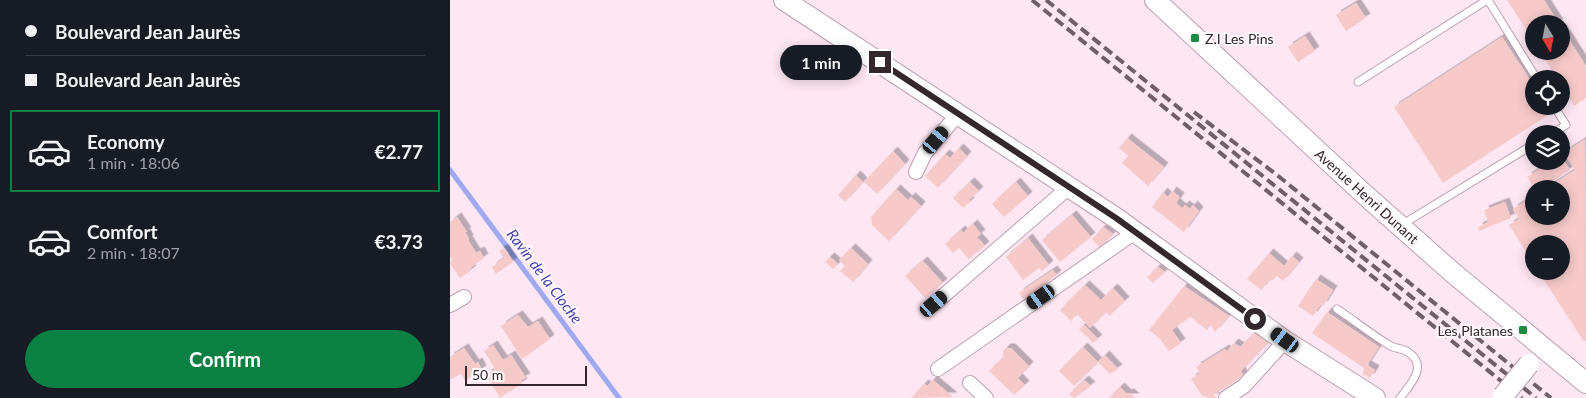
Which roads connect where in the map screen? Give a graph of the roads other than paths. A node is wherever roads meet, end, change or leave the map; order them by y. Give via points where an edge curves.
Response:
1 (784, 0) edge
2 (1155, 0) edge
3 (1487, 0) edge
4 (1531, 70) edge
5 (1358, 82) dead end
6 (958, 114) junction
7 (1560, 115) edge
8 (1564, 125) edge
9 (1525, 150) edge
10 (916, 172) dead end
11 (1068, 188) junction
12 (1400, 226) junction
13 (1135, 232) junction
14 (464, 297) dead end
15 (934, 304) dead end
16 (450, 305) edge
17 (1337, 309) dead end
18 (1285, 340) junction
19 (1544, 347) junction
20 (938, 369) dead end
21 (970, 383) dead end
22 (1586, 383) edge
23 (1365, 395) edge
24 (1502, 397) edge
25 (986, 398) edge
26 (1226, 398) edge
27 (1400, 398) edge

1 - 6 street
2 - 12 street, Avenue Henri Dunant
3 - 4 lane
3 - 5 lane
6 - 10 street via 925,154
6 - 11 street
7 - 8 lane
9 - 12 lane
11 - 13 street
11 - 15 street
12 - 19 street, Avenue Henri Dunant
13 - 18 street
13 - 20 street
14 - 16 street
17 - 27 lane via 1391,346 1411,354 1418,371
18 - 23 street
18 - 26 street via 1244,386
19 - 22 street, Avenue Henri Dunant
19 - 24 street, bridge
21 - 25 street

